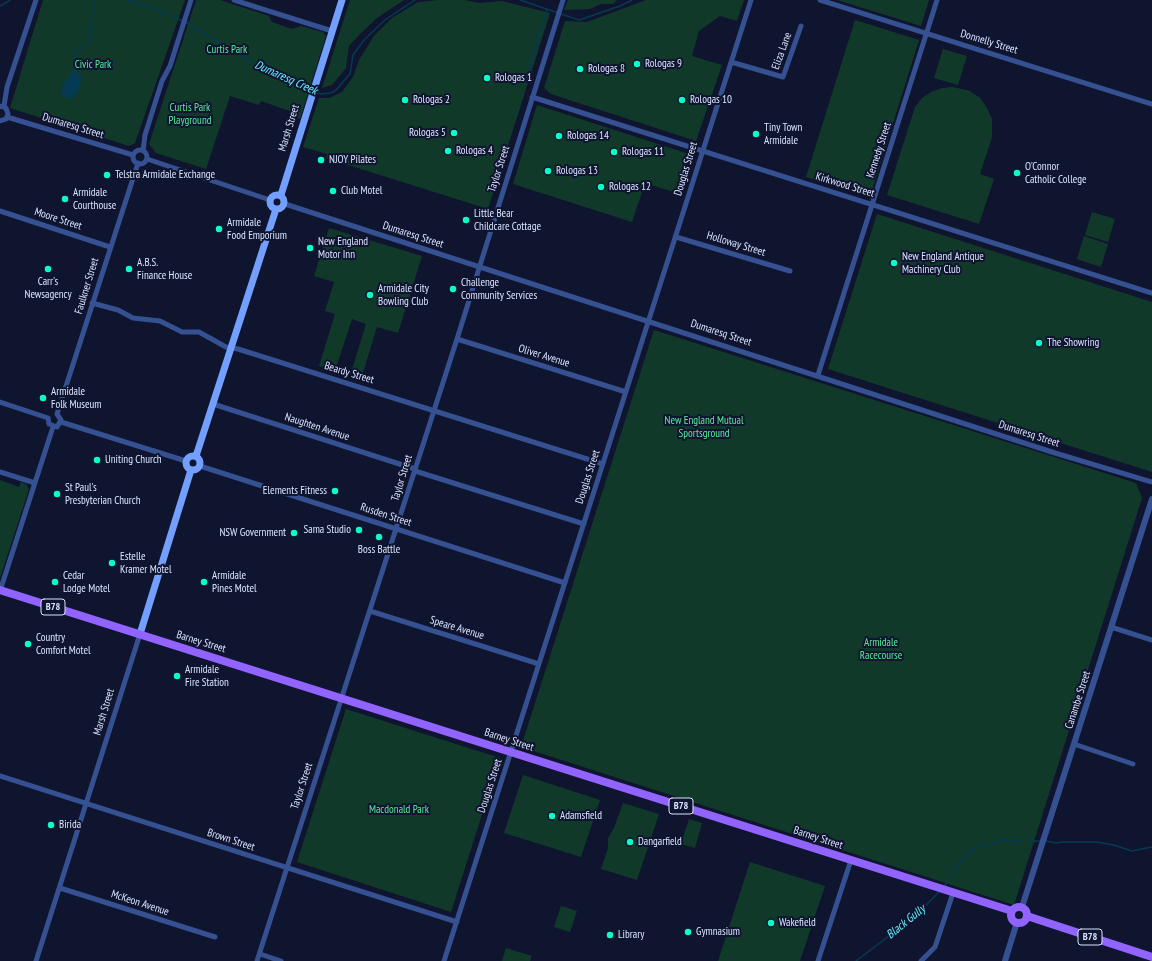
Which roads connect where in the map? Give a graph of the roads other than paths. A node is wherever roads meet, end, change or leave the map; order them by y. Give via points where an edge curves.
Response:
1 (36, 0) edge
2 (191, 0) edge
3 (234, 0) edge
4 (342, 0) edge
5 (563, 0) edge
6 (751, 0) edge
7 (820, 0) edge
8 (937, 0) edge
9 (801, 26) dead end
10 (332, 31) junction
11 (927, 33) junction
12 (731, 62) junction
13 (532, 97) junction
14 (1152, 104) edge
15 (2, 106) edge
16 (7, 116) junction
17 (0, 121) edge
18 (143, 150) junction
19 (702, 151) junction
20 (133, 155) junction
21 (147, 159) junction
22 (138, 163) junction
23 (280, 195) junction
24 (270, 200) junction
25 (285, 204) junction
26 (872, 204) junction
27 (276, 209) junction
28 (0, 211) edge
29 (676, 237) junction
30 (110, 247) junction
31 (478, 266) junction
32 (790, 272) dead end
33 (1152, 293) edge
34 (92, 304) junction
35 (648, 320) junction
36 (457, 339) junction
37 (231, 348) junction
38 (818, 375) junction
39 (626, 392) junction
40 (0, 402) edge
41 (213, 404) junction
42 (433, 410) junction
43 (57, 414) junction
44 (48, 418) junction
45 (61, 422) junction
46 (53, 427) junction
47 (196, 456) junction
48 (186, 461) junction
49 (603, 464) junction
50 (200, 466) junction
51 (191, 470) junction
52 (415, 470) junction
53 (0, 472) edge
54 (1152, 482) edge
55 (35, 483) junction
56 (1152, 503) edge
57 (584, 524) junction
58 (396, 529) junction
59 (565, 583) junction
60 (0, 591) edge
61 (370, 611) junction
62 (1111, 627) junction
63 (140, 634) junction
64 (1152, 640) edge
65 (539, 664) junction
66 (341, 698) junction
67 (1074, 744) junction
68 (511, 752) junction
69 (1133, 764) dead end
70 (0, 776) edge
71 (87, 804) junction
72 (851, 860) junction
73 (287, 868) junction
74 (60, 888) junction
75 (953, 893) junction
76 (1022, 907) junction
77 (1012, 911) junction
78 (1027, 916) junction
79 (457, 922) junction
80 (1017, 922) junction
81 (215, 937) dead end
82 (260, 954) junction
83 (1152, 957) edge
84 (36, 961) edge
85 (257, 961) edge
86 (281, 961) edge
87 (444, 961) edge
88 (818, 961) edge
89 (921, 961) edge
90 (1005, 961) edge

1 - 15 street
2 - 18 street via 170,66 162,81 145,135
3 - 10 street
4 - 10 main road, Marsh Street
5 - 13 street, Taylor Street
6 - 12 street, Douglas Street
7 - 11 street, Donnelly Street
8 - 11 street, Kennedy Street
9 - 12 street, Eliza Lane via 783,77
10 - 23 main road, Marsh Street
11 - 14 street, Donnelly Street
11 - 26 street, Kennedy Street
12 - 19 street, Douglas Street
13 - 19 street, Kirkwood Street
13 - 31 street, Taylor Street
15 - 16 street via 8,111
16 - 17 street
16 - 20 street, Dumaresq Street
18 - 20 street
18 - 21 street
19 - 26 street, Kirkwood Street
19 - 29 street, Douglas Street
20 - 22 street
21 - 22 street via 143,163
21 - 24 street
22 - 30 street, Faulkner Street
23 - 24 main road via 273,196
23 - 25 main road
24 - 27 main road via 271,206
25 - 27 main road
25 - 31 street, Dumaresq Street
26 - 33 street, Kirkwood Street
26 - 38 street, Kennedy Street
27 - 37 main road
28 - 30 street, Moore Street
29 - 32 street, Holloway Street
29 - 35 street, Douglas Street
30 - 34 street, Faulkner Street
31 - 35 street, Dumaresq Street
31 - 36 street, Taylor Street
34 - 37 street, Beardy Street via 118,310 133,318 160,321 182,332 199,332 220,345
34 - 43 street, Faulkner Street
35 - 38 street, Dumaresq Street
35 - 39 street, Douglas Street
36 - 39 street, Oliver Avenue
36 - 42 street, Taylor Street
37 - 41 main road
37 - 42 street, Beardy Street
38 - 54 street, Dumaresq Street
39 - 49 street, Douglas Street
40 - 44 street
41 - 47 main road
41 - 52 street, Naughten Avenue
42 - 49 street, Beardy Street
42 - 52 street, Taylor Street
43 - 44 street via 51,414
43 - 45 street
44 - 46 street via 49,424
45 - 46 street via 57,427
45 - 48 street
46 - 55 street
47 - 48 main road via 191,456
47 - 50 main road via 200,460
48 - 51 main road
49 - 57 street, Douglas Street
50 - 51 main road via 196,470
50 - 58 street, Rusden Street
51 - 63 main road, Marsh Street
52 - 57 street, Naughten Avenue
52 - 58 street, Taylor Street
53 - 55 street
55 - 60 street
56 - 62 street, Canambe Street
57 - 59 street, Douglas Street
58 - 59 street, Rusden Street
58 - 61 street, Taylor Street
59 - 65 street, Douglas Street
60 - 63 main road, Barney Street / B78
61 - 65 street, Speare Avenue
61 - 66 street, Taylor Street
62 - 64 street
62 - 67 street, Canambe Street
63 - 66 main road, Barney Street / B78
63 - 71 street, Marsh Street
65 - 68 street, Douglas Street
66 - 68 main road, Barney Street / B78
66 - 73 street, Taylor Street
67 - 69 street
67 - 76 street, Canambe Street
68 - 72 main road, Barney Street / B78
68 - 79 street, Douglas Street
70 - 71 street, Brown Street
71 - 73 street, Brown Street
71 - 74 street, Marsh Street
72 - 75 main road, Barney Street / B78
72 - 88 street
73 - 79 street, Brown Street
73 - 82 street, Taylor Street
74 - 81 street, McKeon Avenue
74 - 84 street, Marsh Street
75 - 77 main road, Barney Street / B78
75 - 89 street via 935,947
76 - 77 main road via 1016,907
76 - 78 main road
77 - 80 main road via 1012,918
78 - 80 main road via 1024,922
78 - 83 main road, B78
79 - 87 street, Douglas Street
80 - 90 street
82 - 85 street, Taylor Street
82 - 86 street

